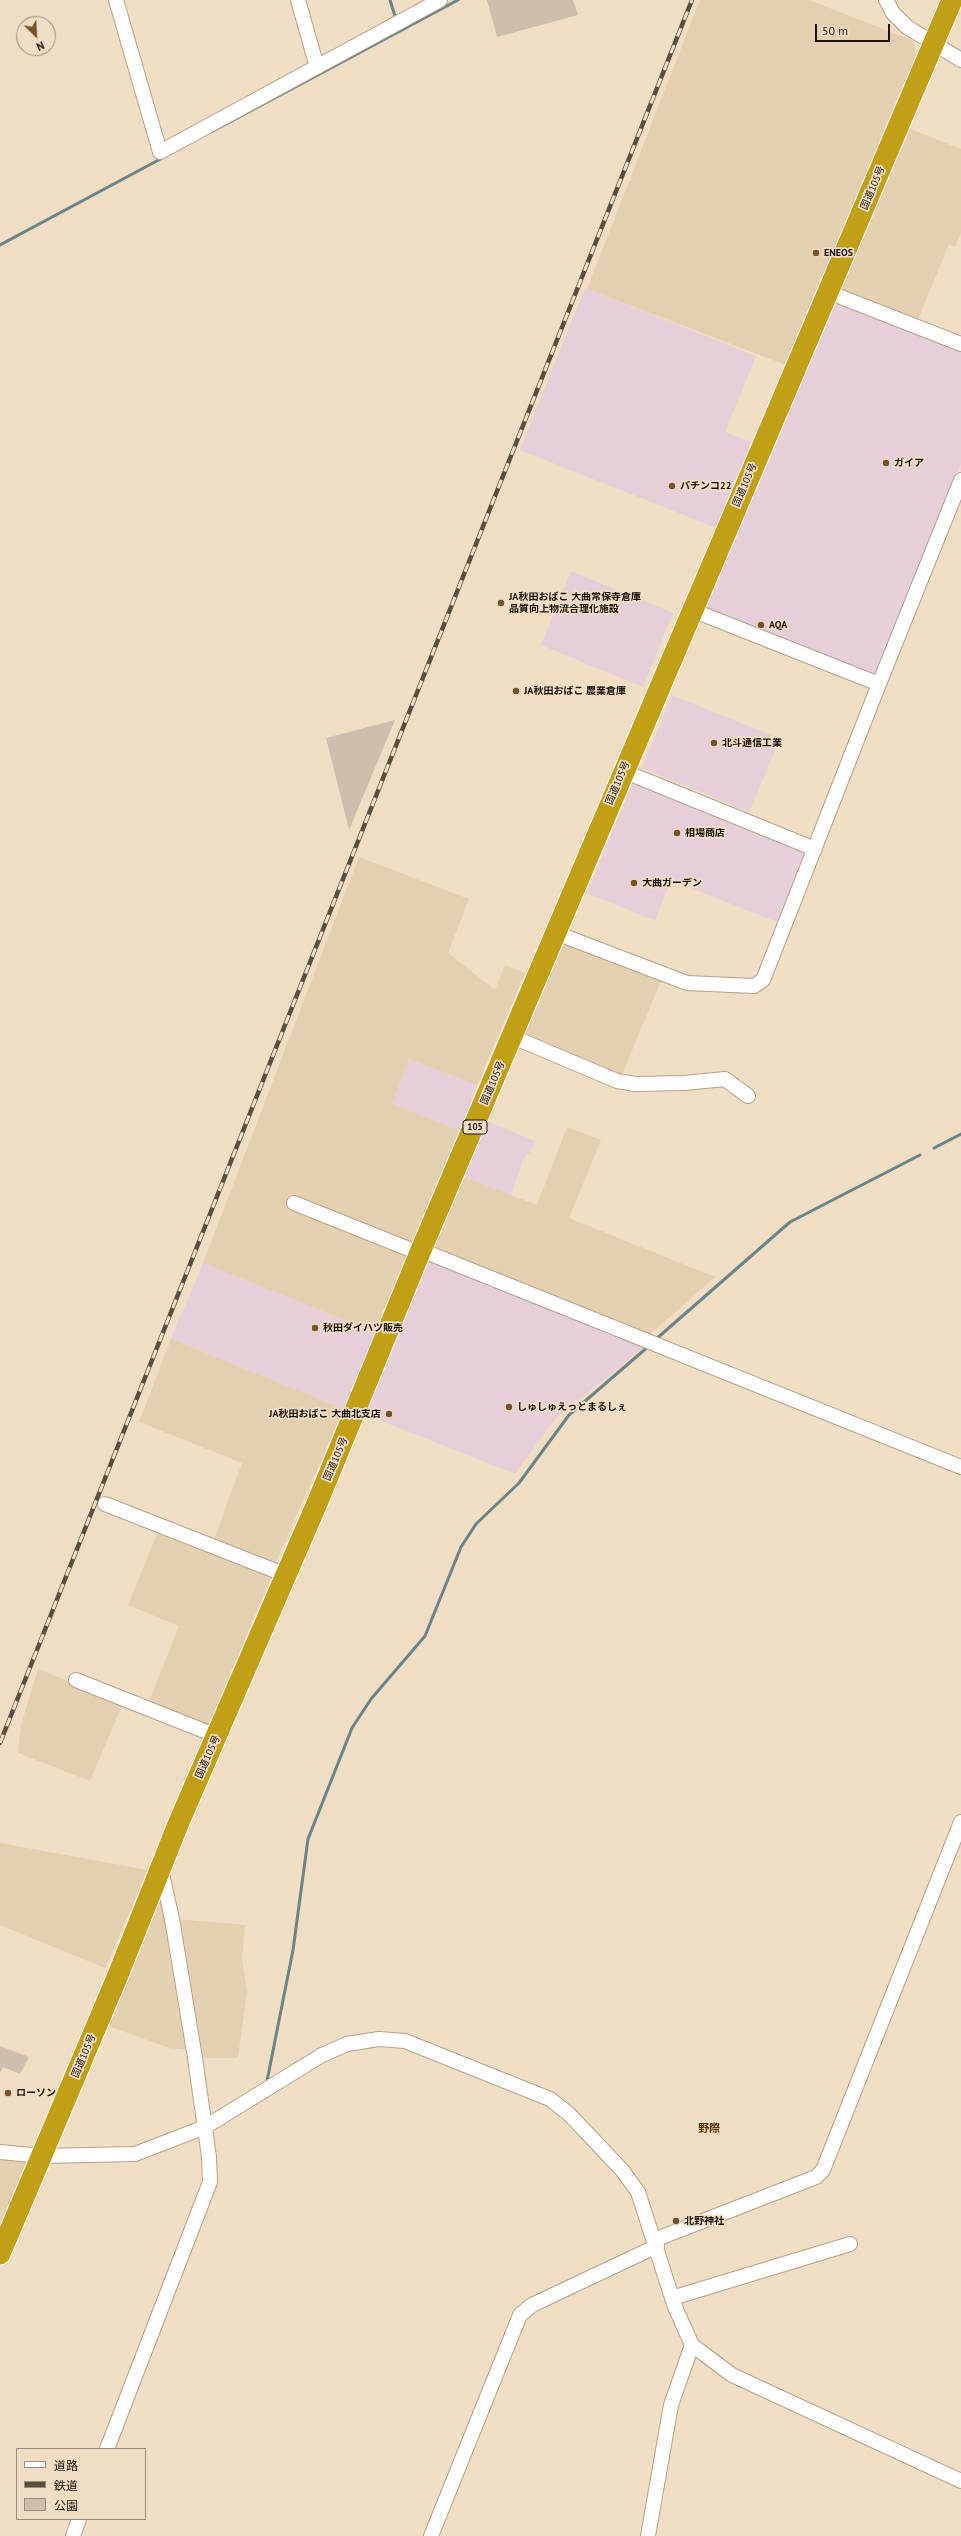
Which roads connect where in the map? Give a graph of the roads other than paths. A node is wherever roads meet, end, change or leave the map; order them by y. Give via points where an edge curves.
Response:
1 (116, 0) edge
2 (298, 0) edge
3 (440, 0) edge
4 (886, 0) edge
5 (952, 0) edge
6 (932, 43) junction
7 (961, 60) edge
8 (317, 67) junction
9 (828, 292) junction
10 (961, 344) edge
11 (961, 480) edge
12 (692, 610) junction
13 (878, 684) junction
14 (623, 771) junction
15 (815, 849) junction
16 (556, 933) junction
17 (513, 1037) junction
18 (748, 1096) dead end
19 (294, 1203) dead end
20 (420, 1252) junction
21 (961, 1467) edge
22 (106, 1504) dead end
23 (286, 1575) junction
24 (76, 1680) dead end
25 (217, 1736) junction
26 (961, 1822) edge
27 (161, 1870) junction
28 (205, 2127) junction
29 (0, 2152) edge
30 (42, 2156) junction
31 (656, 2243) junction
32 (850, 2244) dead end
33 (0, 2254) edge
34 (672, 2298) junction
35 (692, 2345) junction
36 (107, 2448) edge
37 (961, 2481) edge
38 (79, 2520) edge
39 (73, 2536) edge
40 (431, 2536) edge
41 (648, 2536) edge

1 - 8 street via 160,152
2 - 8 street
3 - 8 street
4 - 6 street via 893,14 906,27
5 - 6 highway, 国道105号 / 105
6 - 7 street
6 - 9 highway, 国道105号 / 105
9 - 10 street
9 - 12 highway, 国道105号 / 105
11 - 13 street
12 - 13 street
12 - 14 highway, 国道105号 / 105
13 - 15 street
14 - 15 street
14 - 16 highway, 国道105号 / 105
15 - 16 street via 764,980 754,986 687,983
16 - 17 highway, 国道105号 / 105
17 - 18 street via 617,1081 635,1084 725,1079
17 - 20 highway, 国道105号 / 105
19 - 20 street
20 - 21 street
20 - 23 highway, 国道105号 / 105
22 - 23 street
23 - 25 highway, 国道105号 / 105
24 - 25 street
25 - 27 highway, 国道105号 / 105
26 - 31 street via 823,2170 816,2177
27 - 28 street via 173,1926
27 - 30 highway, 国道105号 / 105
28 - 30 street via 135,2154
28 - 31 street via 322,2055 347,2044 379,2039 405,2042 550,2099 569,2114 622,2170 638,2192
28 - 36 street via 210,2182 205,2202
29 - 30 street
30 - 33 highway, 国道105号 / 105
31 - 34 street
31 - 40 street via 532,2305 520,2315
32 - 34 street
34 - 35 street via 685,2334
35 - 37 street via 732,2375
35 - 41 street via 671,2405
38 - 39 street

